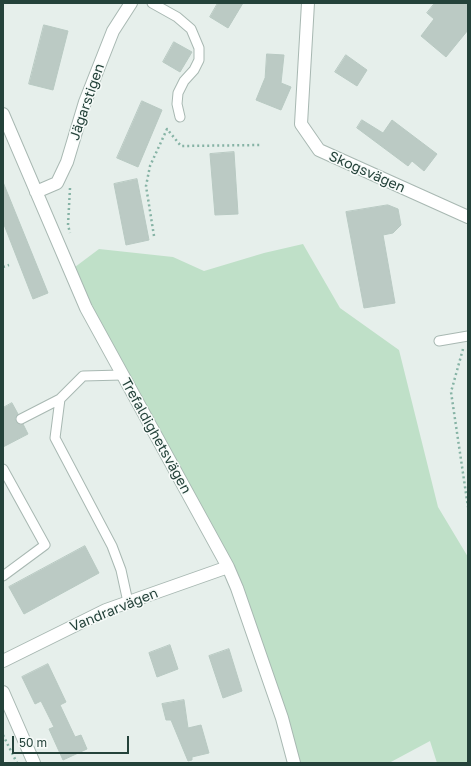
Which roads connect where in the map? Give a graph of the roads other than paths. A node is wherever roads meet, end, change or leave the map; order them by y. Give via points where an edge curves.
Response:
1 (131, 3) edge
2 (152, 3) edge
3 (308, 3) edge
4 (3, 114) edge
5 (180, 117) dead end
6 (36, 192) junction
7 (468, 217) edge
8 (467, 336) edge
9 (439, 341) dead end
10 (122, 375) junction
11 (60, 399) junction
12 (21, 419) dead end
13 (3, 469) edge
14 (228, 567) junction
15 (3, 576) edge
16 (128, 602) junction
17 (3, 661) edge
18 (3, 692) edge
19 (34, 763) edge
20 (294, 763) edge

1 - 6 street, Jägarstigen via 112,30 85,102 67,162 57,183
2 - 5 lane via 177,17 191,29 199,48 199,60 178,92
3 - 7 street, Skogsvägen via 301,124 319,150
4 - 6 street, Trefaldighetsvägen
6 - 10 street, Trefaldighetsvägen via 86,308
8 - 9 lane
10 - 11 lane via 84,376
10 - 14 street, Trefaldighetsvägen
11 - 12 lane
11 - 16 lane via 56,438 112,546 121,570
13 - 15 lane via 46,545
14 - 16 street, Vandrarvägen
14 - 20 street, Trefaldighetsvägen via 282,718
16 - 17 street, Vandrarvägen via 106,610
18 - 19 street

